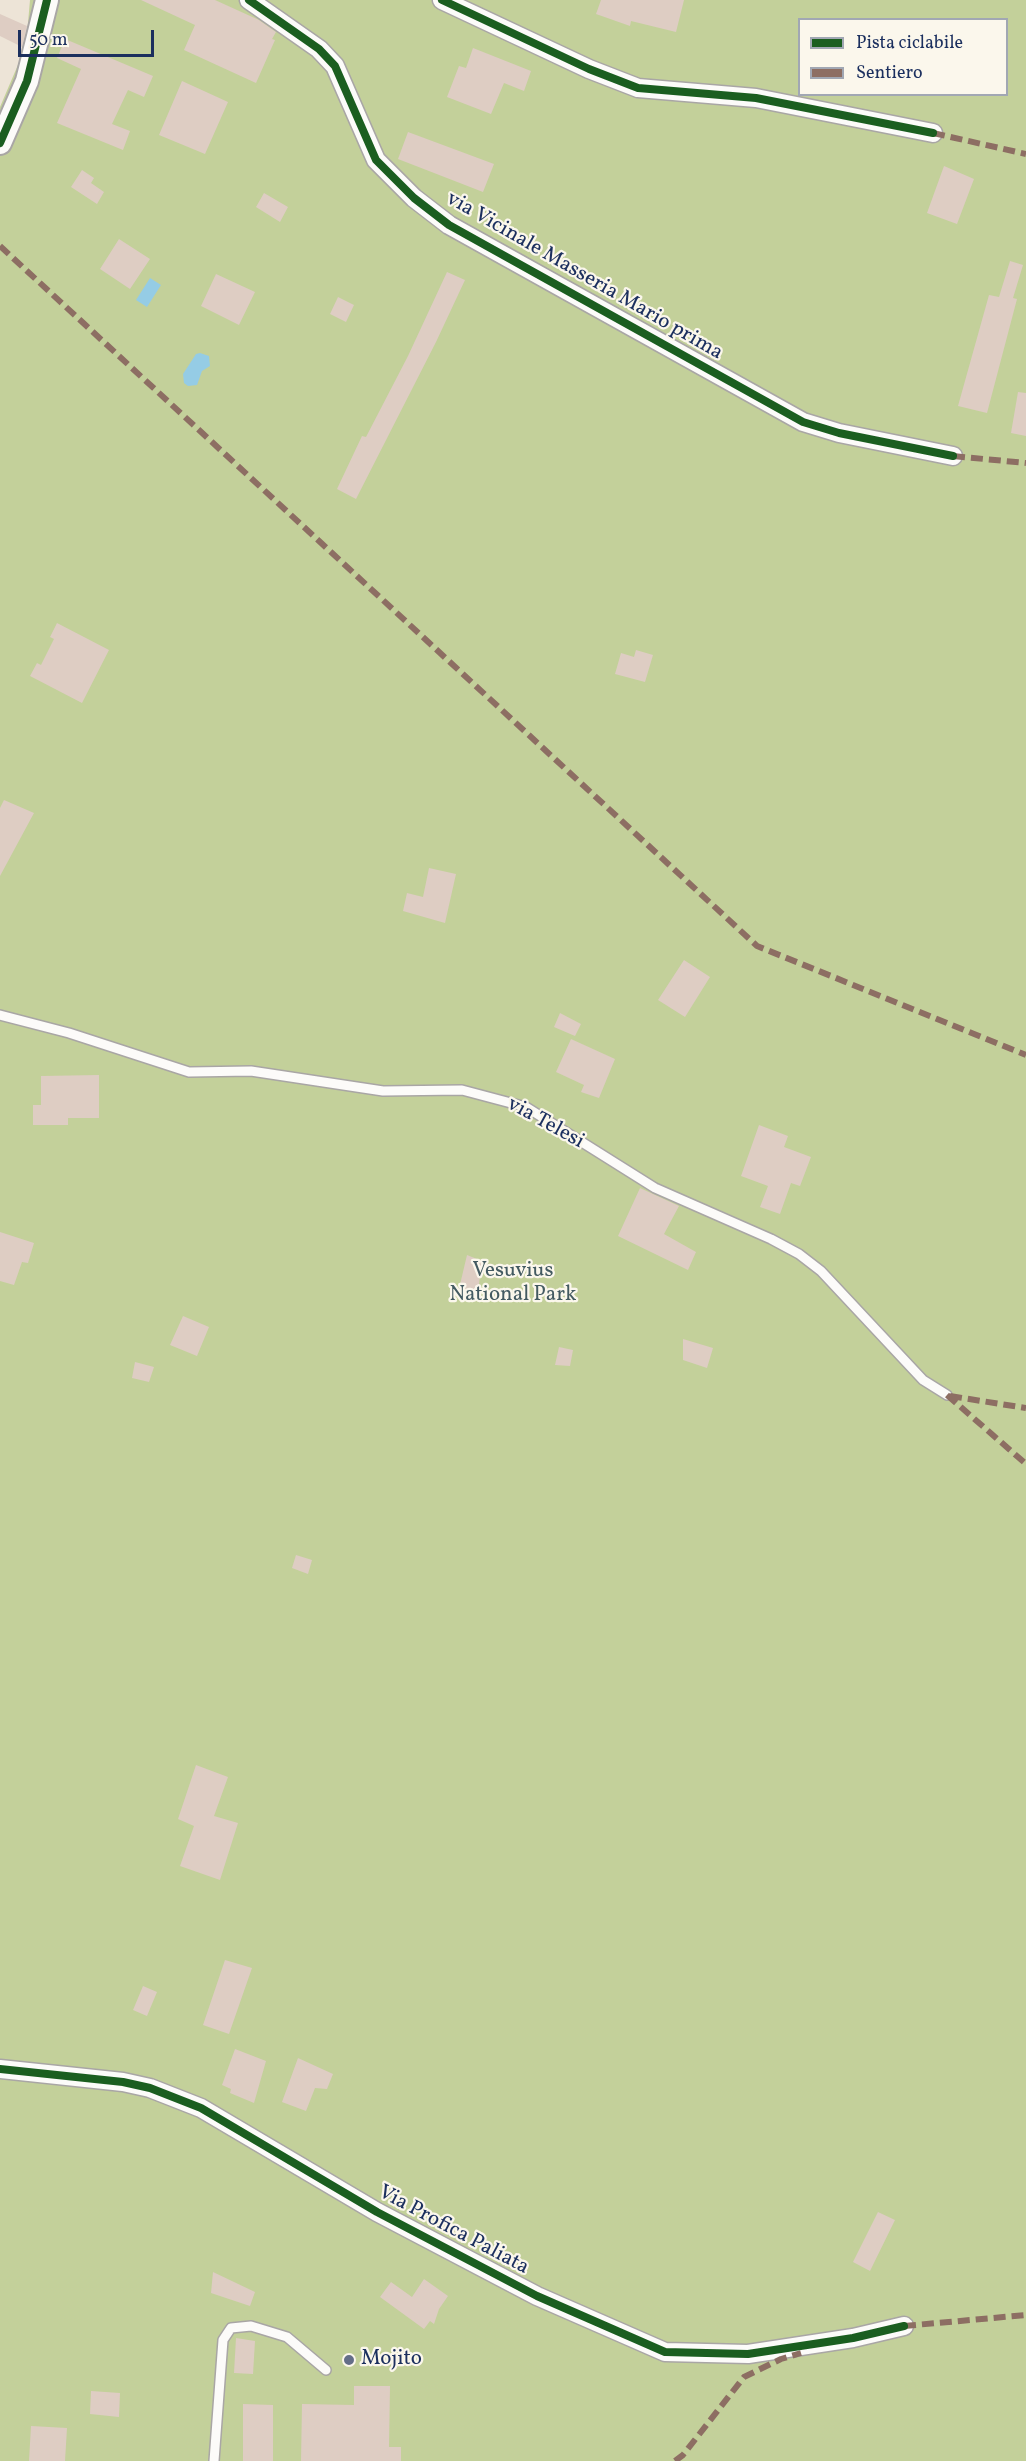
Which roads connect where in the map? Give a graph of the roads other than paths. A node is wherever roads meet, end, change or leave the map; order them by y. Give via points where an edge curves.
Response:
1 (47, 0) edge
2 (249, 0) edge
3 (442, 0) edge
4 (933, 133) dead end
5 (0, 143) edge
6 (953, 456) dead end
7 (0, 1015) edge
8 (947, 1395) dead end
9 (0, 2069) edge
10 (904, 2326) dead end
11 (326, 2370) dead end
12 (214, 2461) edge

1 - 5 street via 27,81
2 - 6 street, via Vicinale Masseria Mario prima via 319,49 334,66 376,160 414,198 449,225 803,422
3 - 4 street via 638,88 756,98
7 - 8 lane, via Telesi via 189,1072 251,1071 383,1091 462,1090 526,1107 655,1188 799,1254 821,1271 923,1380
9 - 10 street, Via Profica Paliata via 123,2082 201,2108 377,2212 477,2265 665,2352 748,2354
11 - 12 lane via 287,2337 251,2326 231,2328 223,2340

